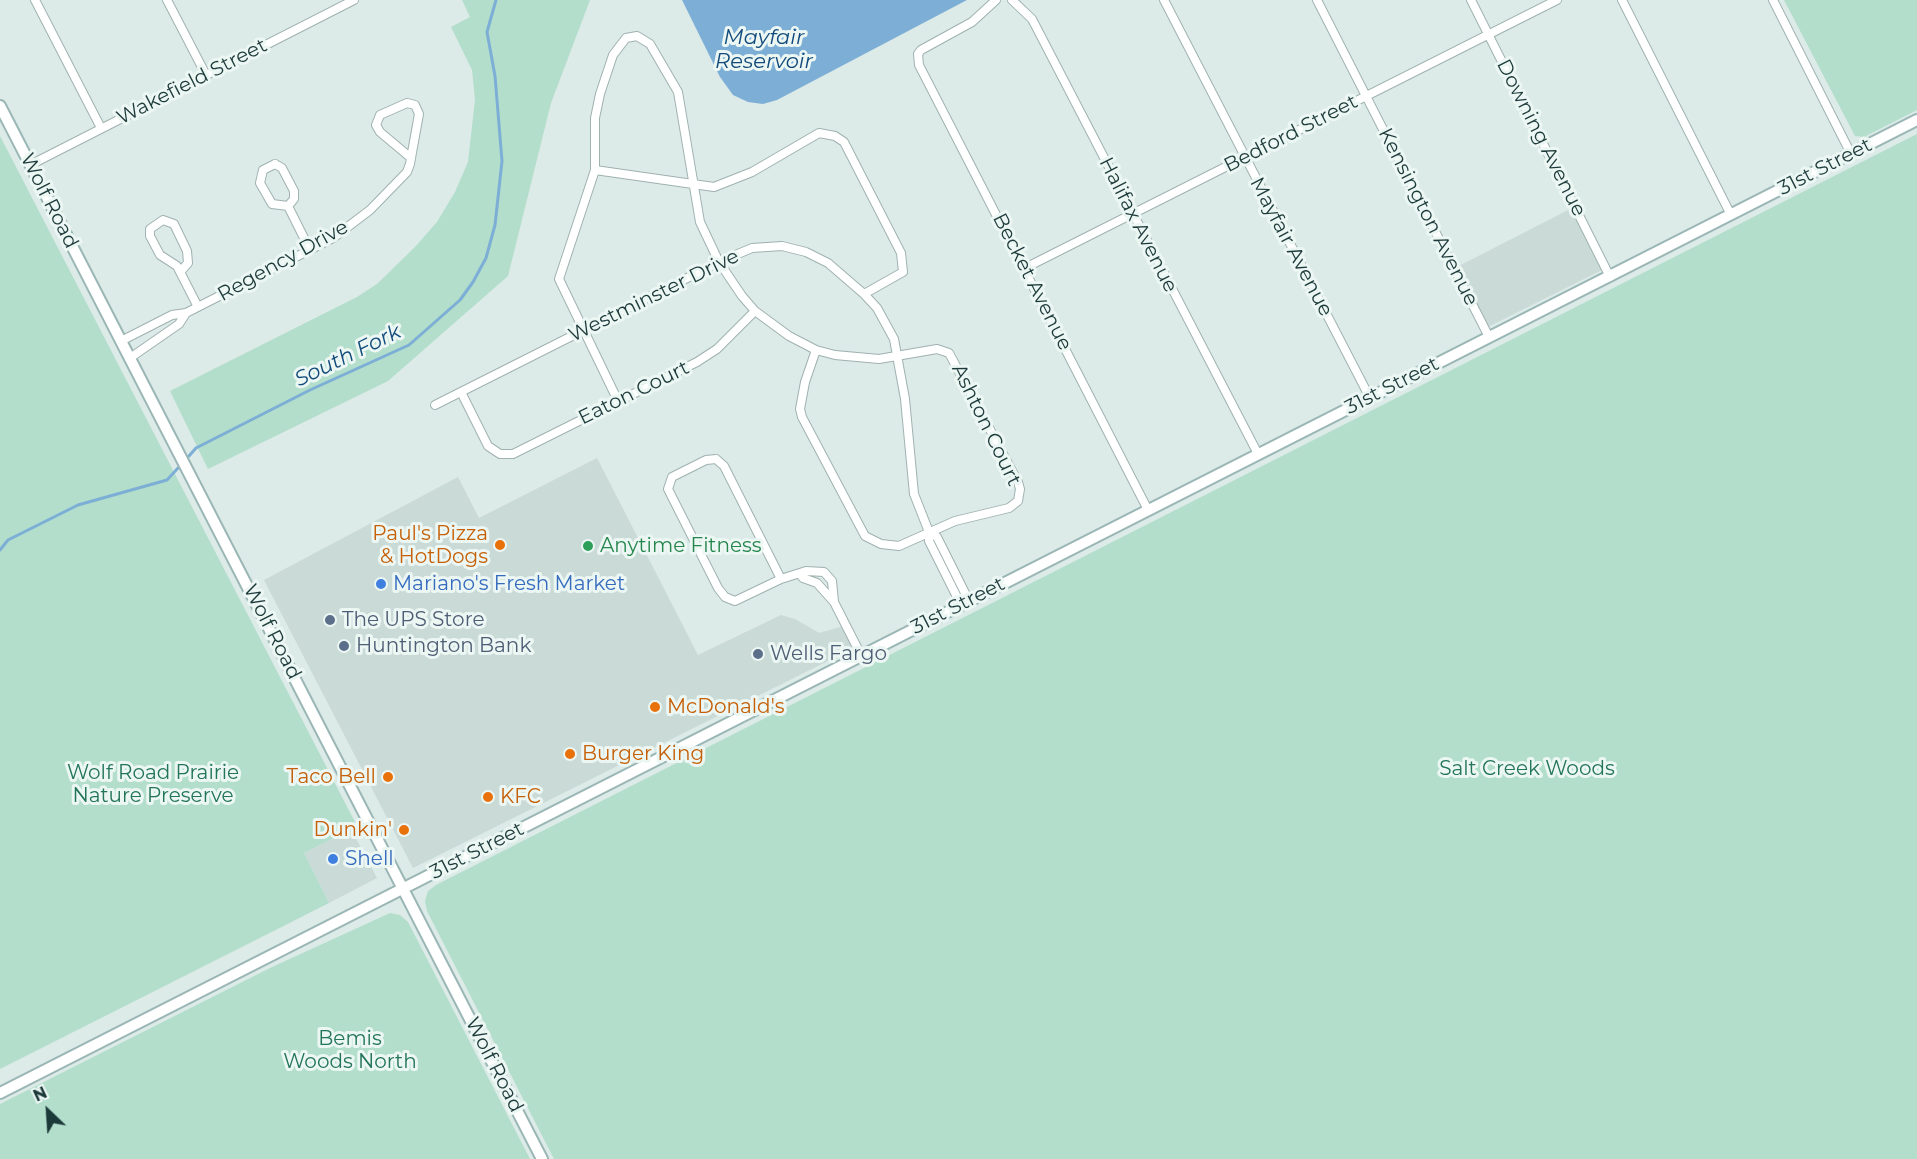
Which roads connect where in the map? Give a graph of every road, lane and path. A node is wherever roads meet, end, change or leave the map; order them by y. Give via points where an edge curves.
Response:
1 (34, 0) edge
2 (167, 0) edge
3 (354, 0) edge
4 (996, 0) edge
5 (1012, 0) edge
6 (1164, 0) edge
7 (1317, 0) edge
8 (1471, 0) edge
9 (1557, 0) edge
10 (1622, 0) edge
11 (1773, 0) edge
12 (1489, 35) junction
13 (207, 75) junction
14 (1367, 96) junction
15 (0, 106) edge
16 (1917, 120) edge
17 (100, 128) junction
18 (1851, 154) junction
19 (411, 158) junction
20 (1244, 158) junction
21 (30, 165) junction
22 (595, 170) junction
23 (693, 185) junction
24 (288, 207) junction
25 (1132, 215) junction
26 (1731, 215) junction
27 (310, 249) junction
28 (719, 262) junction
29 (1025, 268) junction
30 (181, 271) junction
31 (1610, 277) junction
32 (864, 294) junction
33 (198, 307) junction
34 (755, 311) junction
35 (186, 313) junction
36 (583, 330) junction
37 (1489, 337) junction
38 (121, 341) junction
39 (816, 350) junction
40 (898, 357) junction
41 (130, 358) junction
42 (461, 392) junction
43 (1370, 398) junction
44 (618, 401) junction
45 (435, 405) dead end
46 (1258, 454) junction
47 (1148, 510) junction
48 (929, 532) junction
49 (800, 574) junction
50 (781, 579) junction
51 (834, 602) junction
52 (965, 603) junction
53 (861, 655) junction
54 (404, 888) junction
55 (0, 1093) edge
56 (542, 1159) edge

1 - 17 street
2 - 13 street
3 - 13 street, Wakefield Street
4 - 29 street, Becket Avenue via 972,22 926,45 918,54 920,65
5 - 25 street, Halifax Avenue via 1032,19
6 - 20 street, Mayfair Avenue
7 - 14 street, Kensington Avenue
8 - 12 street, Downing Avenue
9 - 12 street, Bedford Street
10 - 26 street
11 - 18 street
12 - 14 street, Bedford Street
12 - 31 street, Downing Avenue
13 - 17 street, Wakefield Street
14 - 20 street, Bedford Street
14 - 37 street, Kensington Avenue
15 - 21 main road, Wolf Road
16 - 18 main road, 31st Street
17 - 21 street, Wakefield Street
18 - 26 main road, 31st Street
19 - 19 street, Regency Drive via 380,132 376,121 380,115 411,103 419,114
19 - 27 street, Regency Drive via 407,172 376,205 347,228
20 - 25 street, Bedford Street
20 - 43 street, Mayfair Avenue
21 - 38 main road, Wolf Road
22 - 23 street
22 - 23 street, Ashton Court via 595,118 606,75 619,45 626,38 638,36 650,44 678,92
22 - 36 street via 559,279
23 - 28 street, Ashton Court via 700,222
23 - 32 street via 714,187 729,182 819,133 836,136 844,142 901,253 903,272
24 - 24 street via 295,195 282,168 274,164 261,174 260,183 270,201
24 - 27 street
25 - 29 street, Bedford Street
25 - 46 street, Halifax Avenue
26 - 31 main road, 31st Street
27 - 33 street, Regency Drive
28 - 32 street, Westminster Drive via 752,249 782,246 828,262
28 - 34 street, Ashton Court
28 - 36 street, Westminster Drive
29 - 47 street, Becket Avenue
30 - 30 street via 188,263 187,250 174,224 163,220 150,229 150,236 160,255 171,259
30 - 33 street
31 - 37 main road, 31st Street
32 - 40 street, Westminster Drive via 885,321
33 - 35 street, Regency Drive
34 - 39 street, Ashton Court
34 - 44 street, Eaton Court via 717,349
35 - 38 street, Regency Drive via 172,315
35 - 41 street, Regency Drive via 178,324
36 - 42 street, Westminster Drive
36 - 44 street
37 - 43 main road, 31st Street
38 - 41 main road, Wolf Road
39 - 40 street, Ashton Court via 861,358
39 - 48 street via 803,389 802,417 860,532 881,544 899,546
40 - 48 street, Westminster Drive via 911,474 918,507
40 - 48 street, Ashton Court via 937,350 949,353 1020,489 1018,501 1009,508 955,521
41 - 54 main road, Wolf Road
42 - 44 street, Eaton Court via 488,446 500,454 513,454
42 - 45 street, Westminster Drive
43 - 46 main road, 31st Street
46 - 47 main road, 31st Street
47 - 52 main road, 31st Street
48 - 52 street, Westminster Drive via 937,537
49 - 50 street
49 - 51 street via 817,583
49 - 51 street via 816,570 826,574 832,581
50 - 50 street via 720,461 706,460 672,477 668,485 670,494 725,597 735,601
51 - 53 street
52 - 53 main road, 31st Street
53 - 54 main road, 31st Street
54 - 55 main road, 31st Street
54 - 56 main road, Wolf Road

